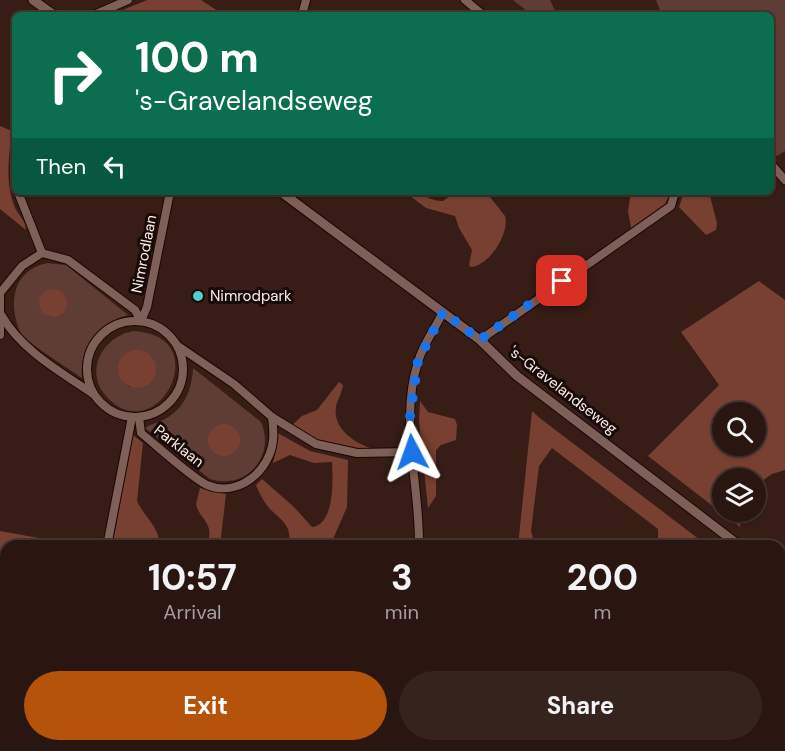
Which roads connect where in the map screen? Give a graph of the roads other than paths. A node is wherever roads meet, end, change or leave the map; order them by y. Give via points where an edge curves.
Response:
1 (33, 0) edge
2 (128, 0) edge
3 (465, 0) edge
4 (46, 12) edge
5 (101, 12) edge
6 (479, 12) edge
7 (774, 167) edge
8 (785, 180) edge
9 (19, 195) edge
10 (169, 195) edge
11 (285, 195) edge
12 (674, 195) edge
13 (42, 253) junction
14 (0, 294) edge
15 (443, 312) junction
16 (2, 316) junction
17 (141, 321) junction
18 (0, 335) edge
19 (480, 340) junction
20 (178, 346) junction
21 (94, 394) junction
22 (136, 417) junction
23 (272, 417) junction
24 (412, 452) junction
25 (107, 540) edge
26 (419, 540) edge
27 (732, 540) edge

1 - 4 street
2 - 5 street
3 - 6 street
7 - 8 street
9 - 13 street
10 - 17 street, Nimrodlaan
11 - 15 street, 's-Gravelandseweg
12 - 19 street via 671,206
13 - 14 street via 22,266
13 - 17 street via 68,260 135,310
14 - 16 street
15 - 19 street, 's-Gravelandseweg
15 - 24 street via 416,370 410,415
16 - 18 street
16 - 21 street via 12,333
17 - 20 street via 166,332
17 - 21 street via 123,322 106,329 94,342 87,359 87,377
19 - 27 street, 's-Gravelandseweg via 517,376
20 - 22 street via 183,377 177,392 155,413
20 - 23 street via 234,384
21 - 22 street via 110,410
22 - 23 street, Parklaan via 141,433 206,484 222,488 250,481 265,465 273,442
22 - 25 street
23 - 24 street via 316,444 357,453
24 - 26 street

